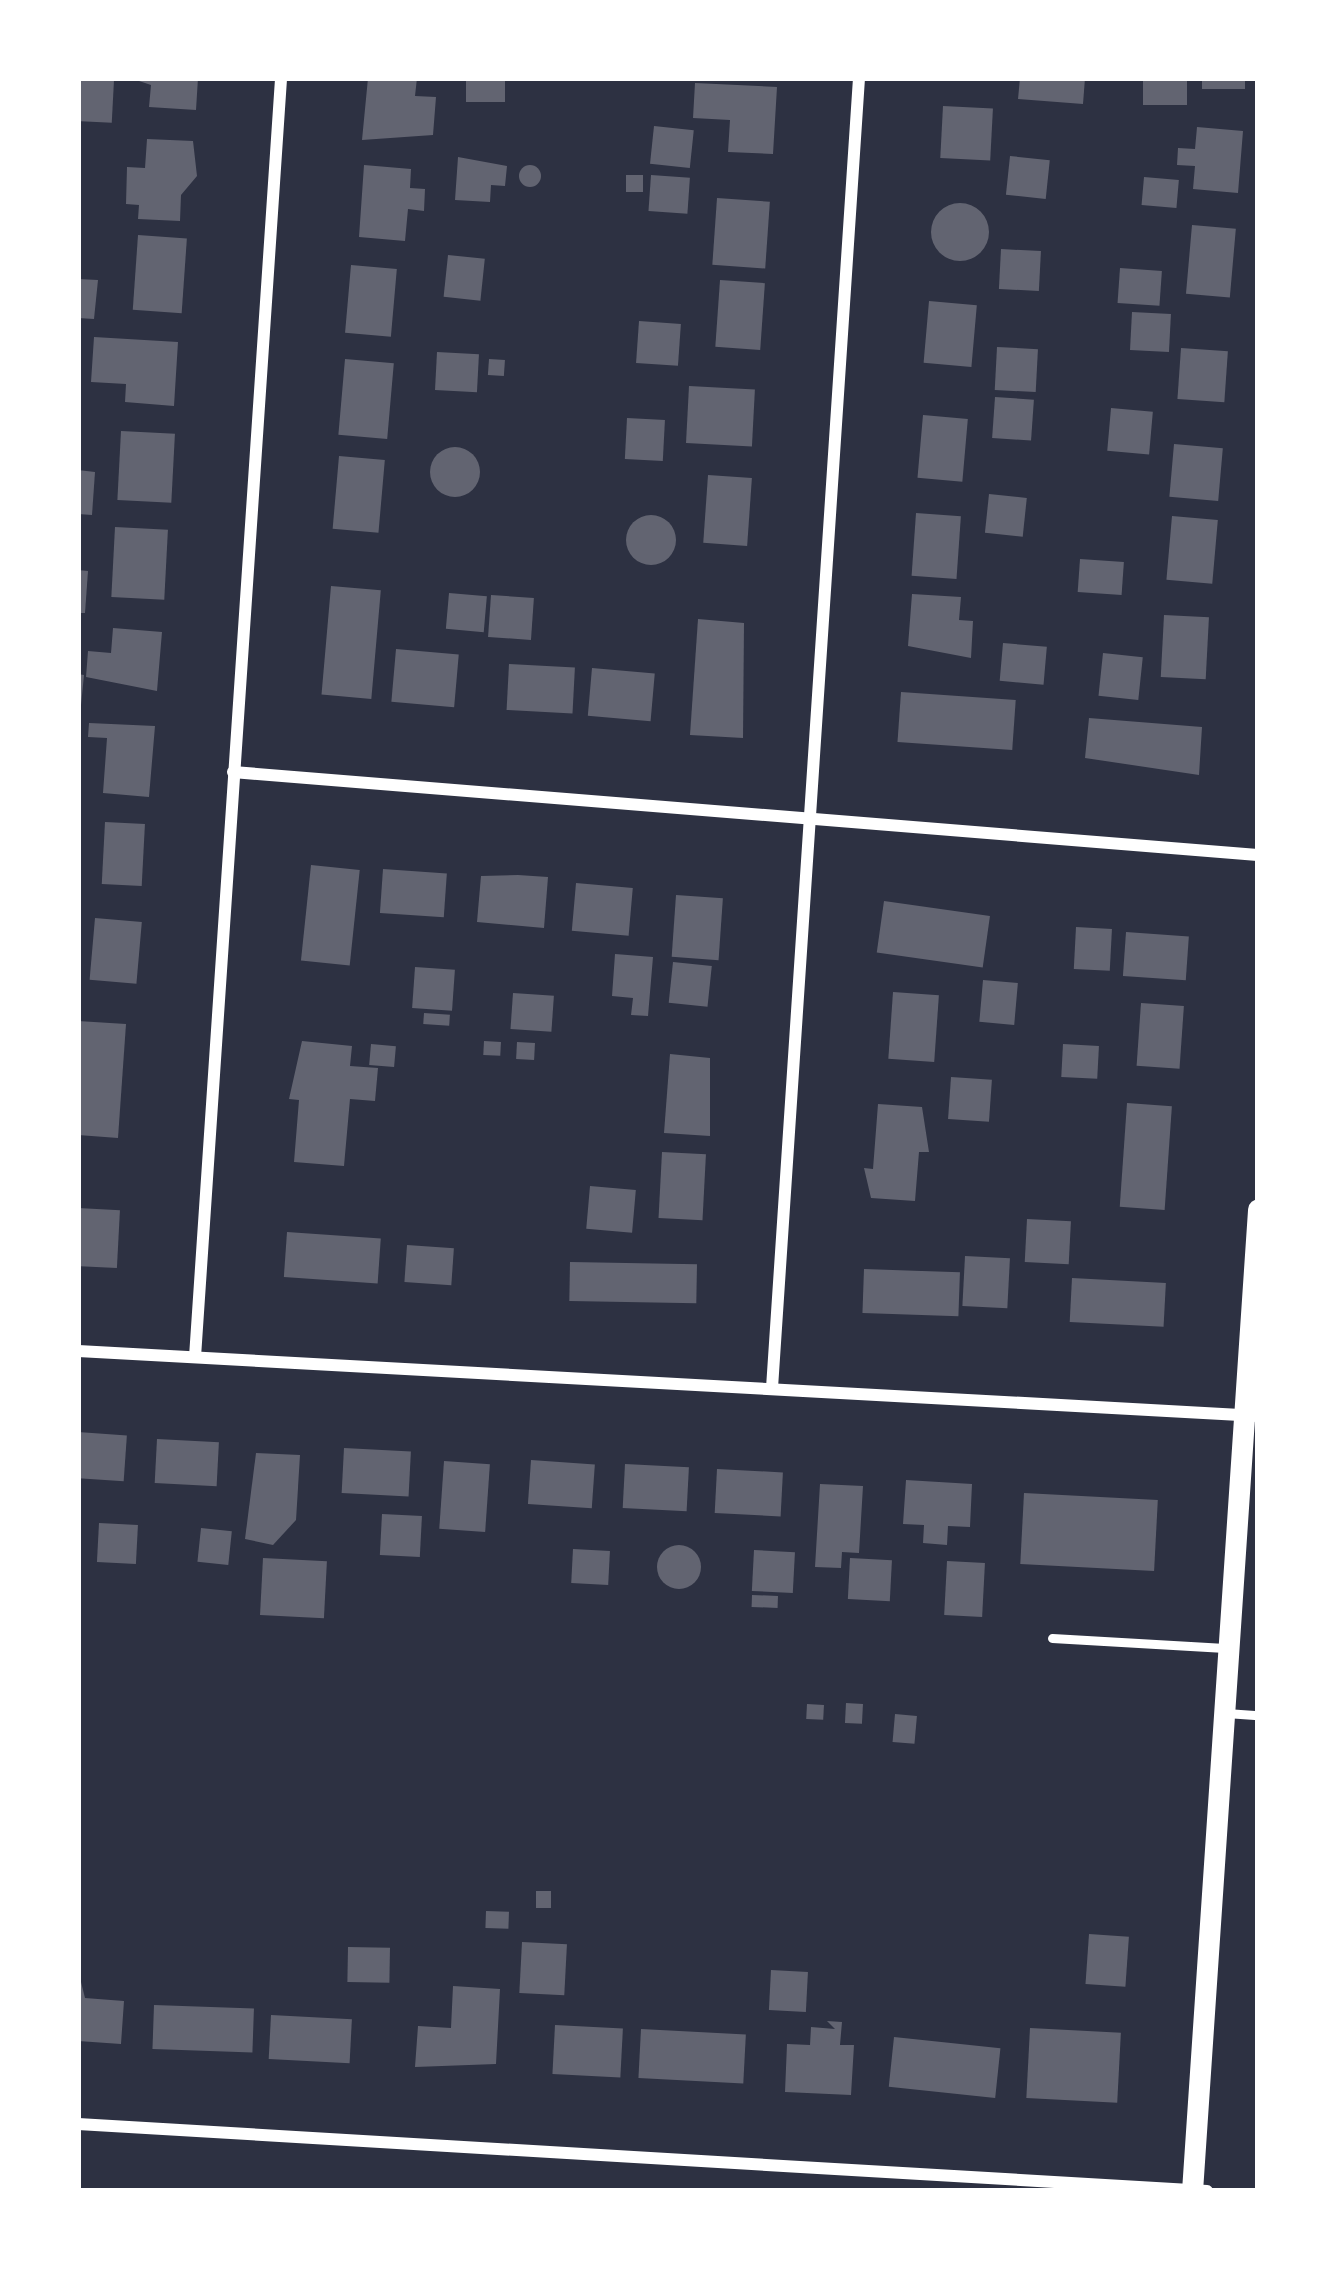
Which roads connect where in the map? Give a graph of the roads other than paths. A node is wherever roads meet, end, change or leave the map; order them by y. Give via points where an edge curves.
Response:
1 (280, 78) edge
2 (859, 78) edge
3 (232, 772) junction
4 (812, 816) junction
5 (1258, 855) edge
6 (1258, 1209) edge
7 (78, 1351) edge
8 (195, 1358) junction
9 (772, 1388) junction
10 (1250, 1415) edge
11 (1052, 1638) dead end
12 (1225, 1648) junction
13 (1220, 1713) junction
14 (1258, 1715) edge
15 (78, 2124) edge
16 (1192, 2191) edge
17 (1207, 2191) edge

1 - 3 street
2 - 4 street
3 - 4 street
3 - 8 street
4 - 5 street
4 - 9 street
6 - 10 street
7 - 8 street
8 - 9 street
9 - 10 street
10 - 12 street
11 - 12 lane
12 - 13 street
13 - 14 lane
13 - 16 street
15 - 16 street
16 - 17 street

